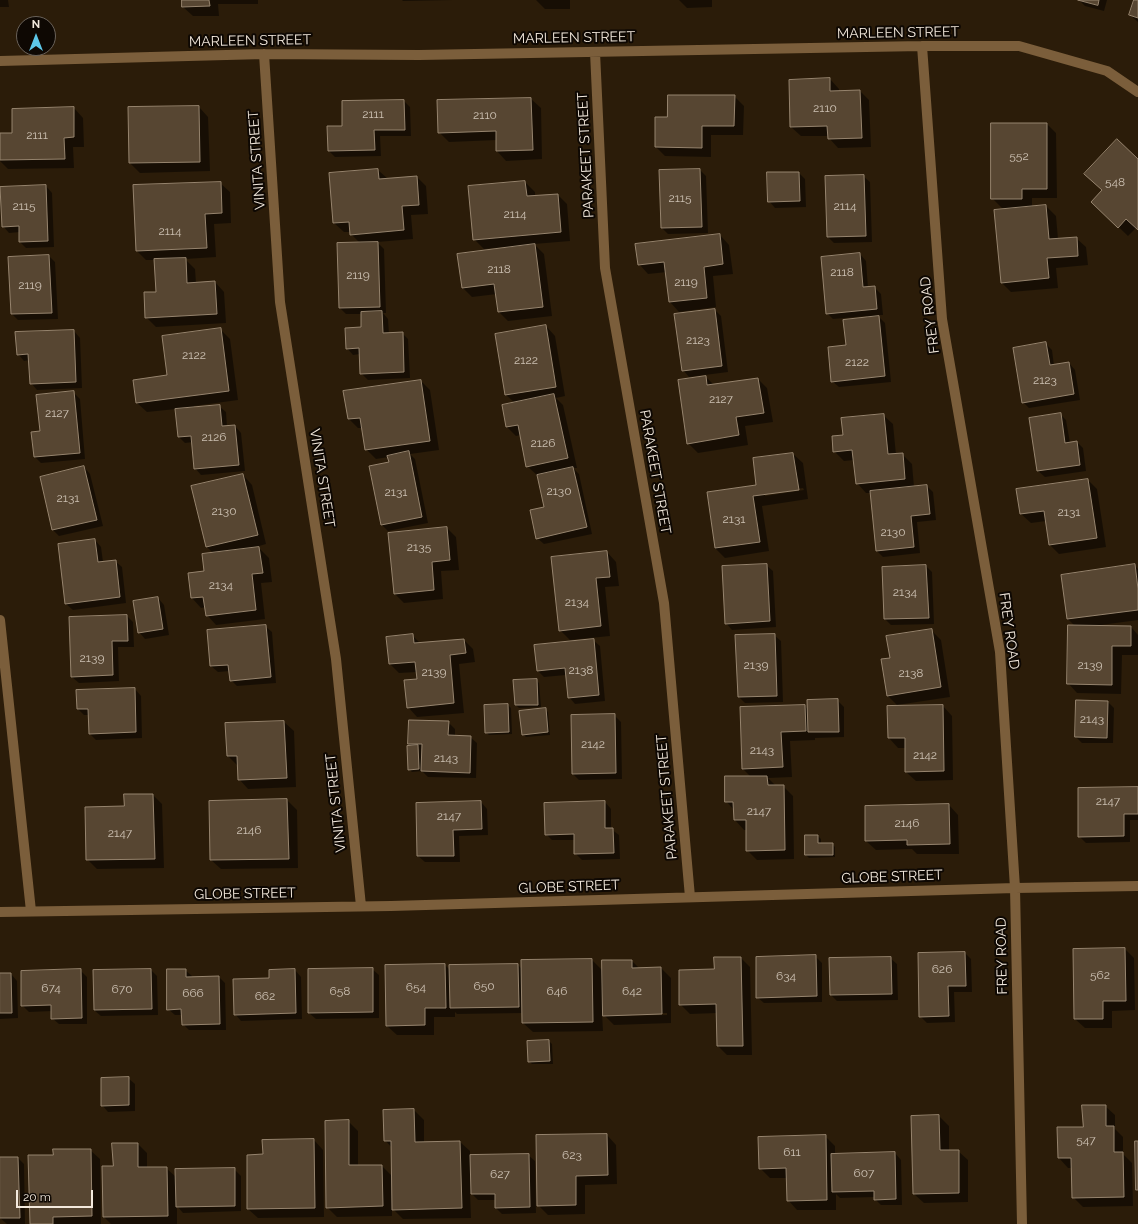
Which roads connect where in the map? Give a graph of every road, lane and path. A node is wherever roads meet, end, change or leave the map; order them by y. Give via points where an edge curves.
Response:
1 (922, 46) junction
2 (595, 52) junction
3 (264, 54) junction
4 (0, 61) edge
5 (1138, 92) edge
6 (0, 620) edge
7 (1138, 886) edge
8 (1015, 888) junction
9 (690, 898) junction
10 (361, 906) junction
11 (32, 911) junction
12 (0, 912) edge
13 (1022, 1224) edge

1 - 2 street, MARLEEN STREET
1 - 5 street, MARLEEN STREET via 1019,46 1107,71
1 - 8 street, FREY ROAD via 942,319 1000,652
2 - 3 street, MARLEEN STREET
2 - 9 street, PARAKEET STREET via 605,268 664,603
3 - 4 street, MARLEEN STREET
3 - 10 street, VINITA STREET via 280,302 336,659
6 - 11 street
7 - 8 street, GLOBE STREET
8 - 9 street, GLOBE STREET
8 - 13 street, FREY ROAD
9 - 10 street, GLOBE STREET
10 - 11 street, GLOBE STREET
11 - 12 street, GLOBE STREET

